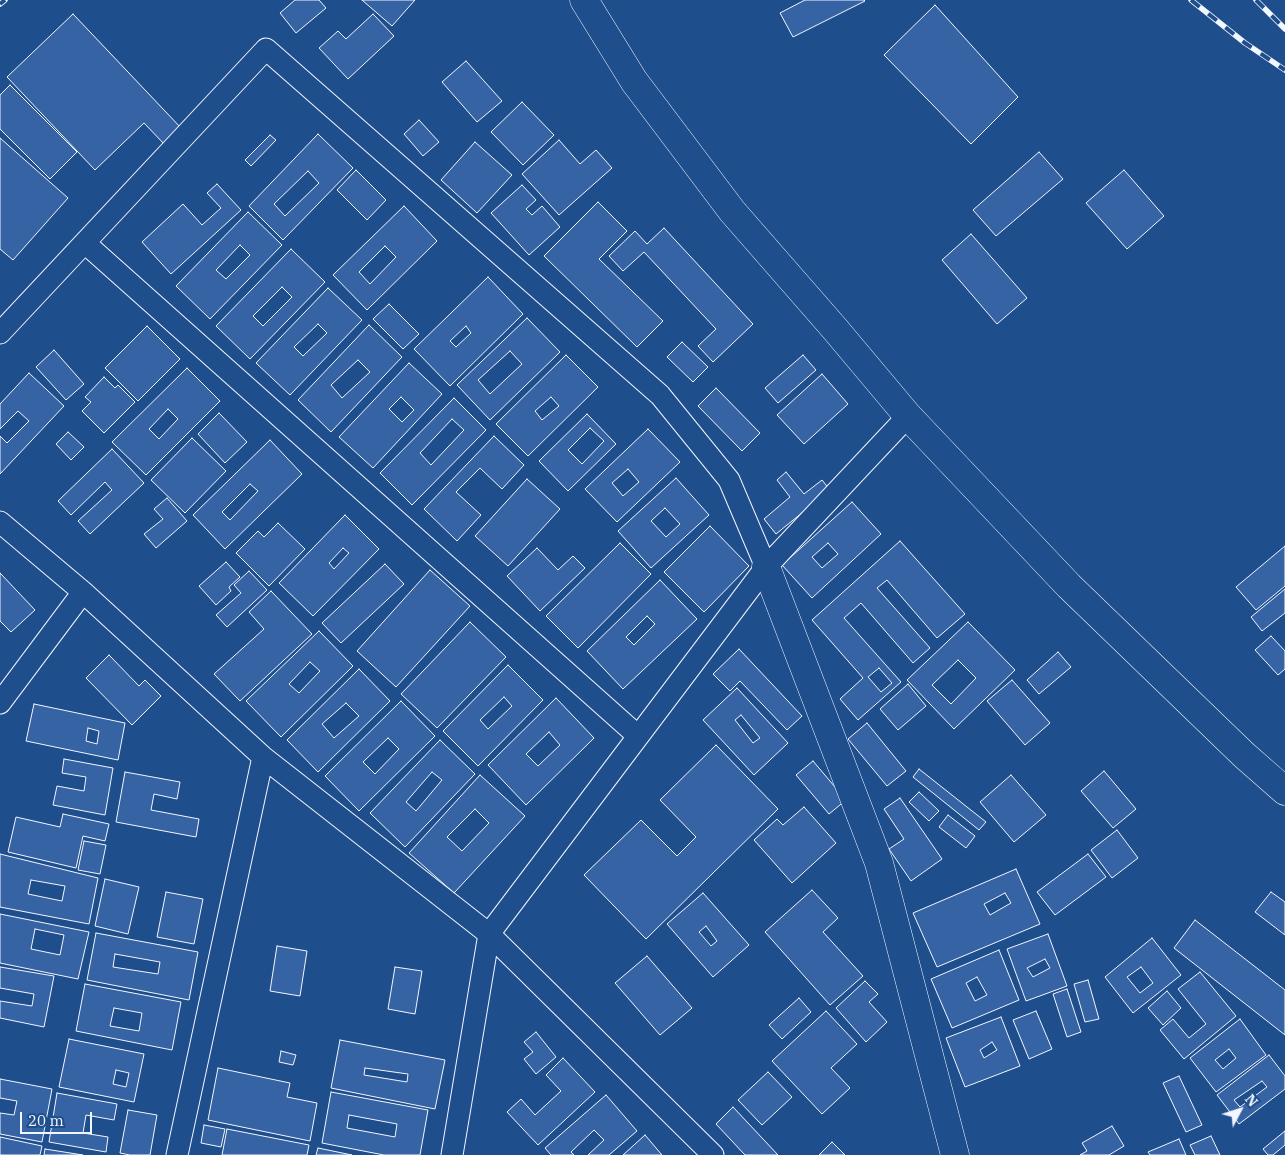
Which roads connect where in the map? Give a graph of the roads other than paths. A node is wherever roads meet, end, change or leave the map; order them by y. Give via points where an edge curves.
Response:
1 (584, 0) edge
2 (85, 243) junction
3 (0, 333) edge
4 (908, 416) junction
5 (0, 522) edge
6 (766, 566) junction
7 (83, 592) junction
8 (0, 703) edge
9 (638, 736) junction
10 (262, 756) junction
11 (1285, 791) edge
12 (489, 934) junction
13 (177, 1155) edge
14 (452, 1155) edge
15 (713, 1155) edge
16 (955, 1155) edge

1 - 4 main road via 634,81 732,211
2 - 3 street
2 - 6 street via 266,49 660,395 729,480
2 - 9 street
4 - 6 street
4 - 11 main road via 1069,586
5 - 7 street
6 - 9 street
6 - 16 main road via 879,864
7 - 8 street
7 - 10 street
9 - 12 street
10 - 12 street
10 - 13 street
12 - 14 street
12 - 15 street

